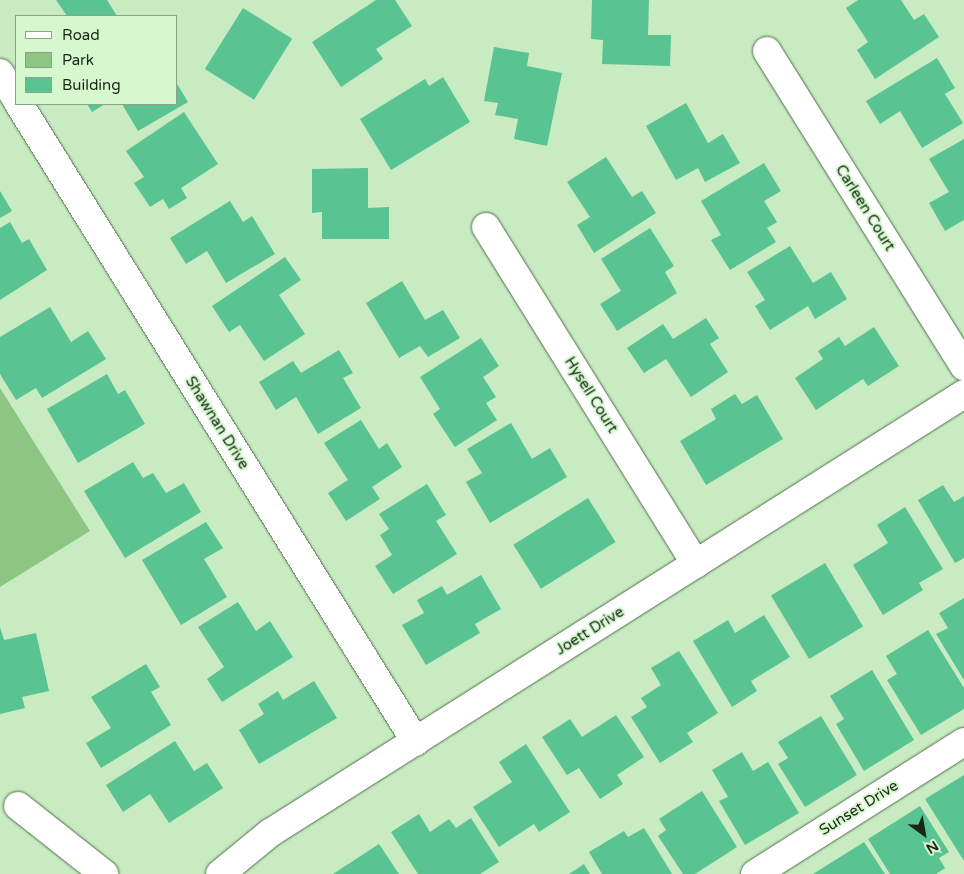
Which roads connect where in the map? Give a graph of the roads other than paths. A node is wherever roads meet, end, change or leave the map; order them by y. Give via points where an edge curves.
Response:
1 (767, 51) dead end
2 (0, 73) edge
3 (15, 97) edge
4 (20, 105) edge
5 (486, 227) dead end
6 (964, 366) edge
7 (964, 394) edge
8 (696, 564) junction
9 (416, 742) junction
10 (964, 742) edge
11 (18, 806) dead end
12 (771, 870) edge
13 (104, 874) edge
14 (220, 874) edge

1 - 6 street, Carleen Court
2 - 3 street
4 - 9 street, Shawnan Drive
5 - 8 street, Hysell Court
7 - 8 street, Joett Drive
8 - 9 street, Joett Drive
9 - 14 street, Joett Drive via 270,833
10 - 12 street, Sunset Drive
11 - 13 street

